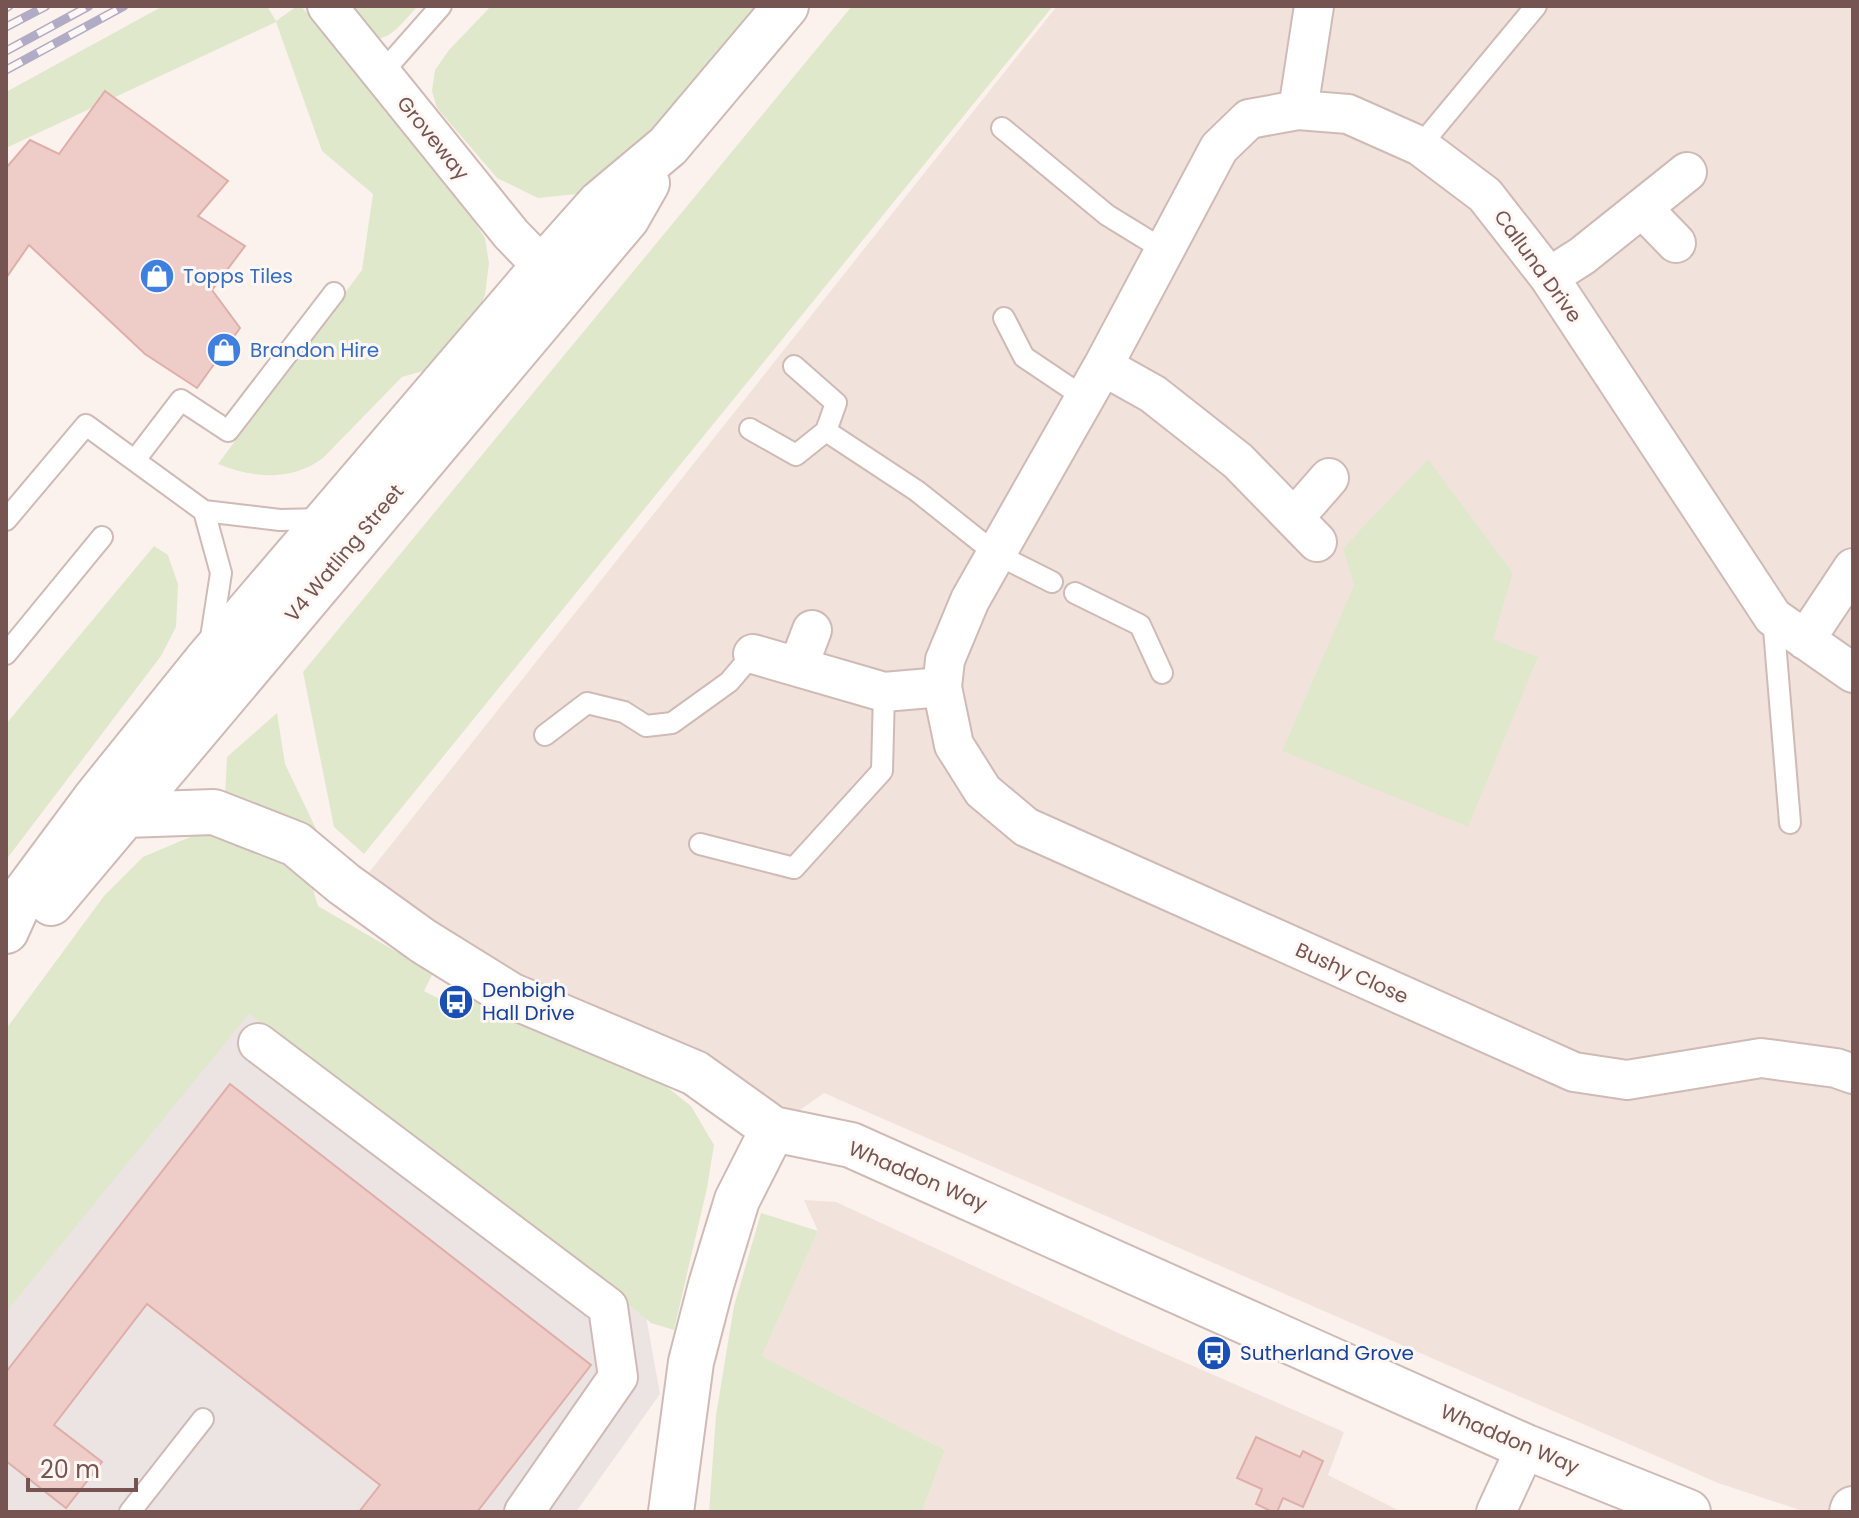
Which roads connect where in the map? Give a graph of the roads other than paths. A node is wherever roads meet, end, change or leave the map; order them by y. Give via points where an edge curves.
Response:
1 (327, 6) edge
2 (441, 6) edge
3 (786, 6) edge
4 (1314, 6) edge
5 (1536, 6) edge
6 (381, 74) junction
7 (1298, 110) junction
8 (1002, 128) dead end
9 (668, 146) junction
10 (1420, 146) junction
11 (1687, 172) dead end
12 (1642, 208) junction
13 (1676, 243) dead end
14 (1161, 256) junction
15 (543, 267) junction
16 (1549, 277) junction
17 (334, 293) dead end
18 (1004, 318) dead end
19 (794, 366) dead end
20 (1094, 382) junction
21 (750, 429) dead end
22 (826, 431) junction
23 (135, 460) junction
24 (1329, 478) dead end
25 (204, 511) junction
26 (327, 519) junction
27 (6, 520) edge
28 (102, 537) dead end
29 (996, 554) junction
30 (1853, 568) edge
31 (1052, 582) dead end
32 (1075, 593) dead end
33 (1773, 617) junction
34 (812, 630) dead end
35 (1805, 640) junction
36 (6, 654) edge
37 (753, 654) joint
38 (207, 660) junction
39 (798, 667) junction
40 (1162, 673) dead end
41 (1853, 673) edge
42 (942, 687) junction
43 (884, 692) junction
44 (545, 735) dead end
45 (125, 815) junction
46 (1790, 823) dead end
47 (700, 844) dead end
48 (6, 931) edge
49 (6, 948) edge
50 (258, 1043) dead end
51 (1853, 1074) edge
52 (773, 1129) junction
53 (203, 1419) dead end
54 (1526, 1447) junction
55 (130, 1512) edge
56 (524, 1512) edge
57 (671, 1512) edge
58 (1496, 1512) edge
59 (1688, 1512) edge

1 - 6 street, Groveway
2 - 6 lane
3 - 9 street, V4 Watling Street
4 - 7 street
5 - 10 lane
6 - 15 street, Groveway
7 - 10 street, Calluna Drive via 1348,114
7 - 14 street, Calluna Drive via 1249,119 1219,148
8 - 14 lane
9 - 15 street, V4 Watling Street via 600,203
9 - 45 street, V4 Watling Street via 627,218
10 - 16 street, Calluna Drive via 1485,195
11 - 12 street
12 - 13 street
12 - 16 street
14 - 20 street, Bushy Close
15 - 26 street, V4 Watling Street
16 - 33 street, Calluna Drive
17 - 23 lane via 228,431 181,400
18 - 20 lane via 1024,357
19 - 22 lane via 836,403
20 - 24 street via 1153,394 1238,461 1306,530
20 - 29 street, Bushy Close
21 - 22 lane via 796,455
22 - 29 lane via 917,491
23 - 25 lane
23 - 27 lane via 86,425
25 - 26 lane via 280,520
25 - 38 lane via 221,573
26 - 38 street, V4 Watling Street
28 - 36 lane
29 - 31 lane
29 - 42 street, Bushy Close via 945,660
30 - 35 street
32 - 40 lane via 1140,625
33 - 35 street, Calluna Drive
33 - 46 lane
34 - 39 street
35 - 41 street, Calluna Drive
37 - 39 street
37 - 44 lane via 729,682 672,723 646,726 624,712 587,703
38 - 48 street, V4 Watling Street via 39,874
39 - 43 street
42 - 43 street
42 - 51 street, Bushy Close via 954,745 983,791 1026,827 1574,1072 1627,1080 1761,1058
43 - 47 lane via 882,771 794,868
45 - 49 street, V4 Watling Street via 41,916
45 - 52 street, Whaddon Way via 214,812 296,844 423,941 510,995 695,1073
50 - 56 street via 608,1307 618,1377
52 - 54 street, Whaddon Way via 851,1145
52 - 57 street via 737,1200 711,1285 691,1362
53 - 55 lane
54 - 58 street
54 - 59 street, Whaddon Way

